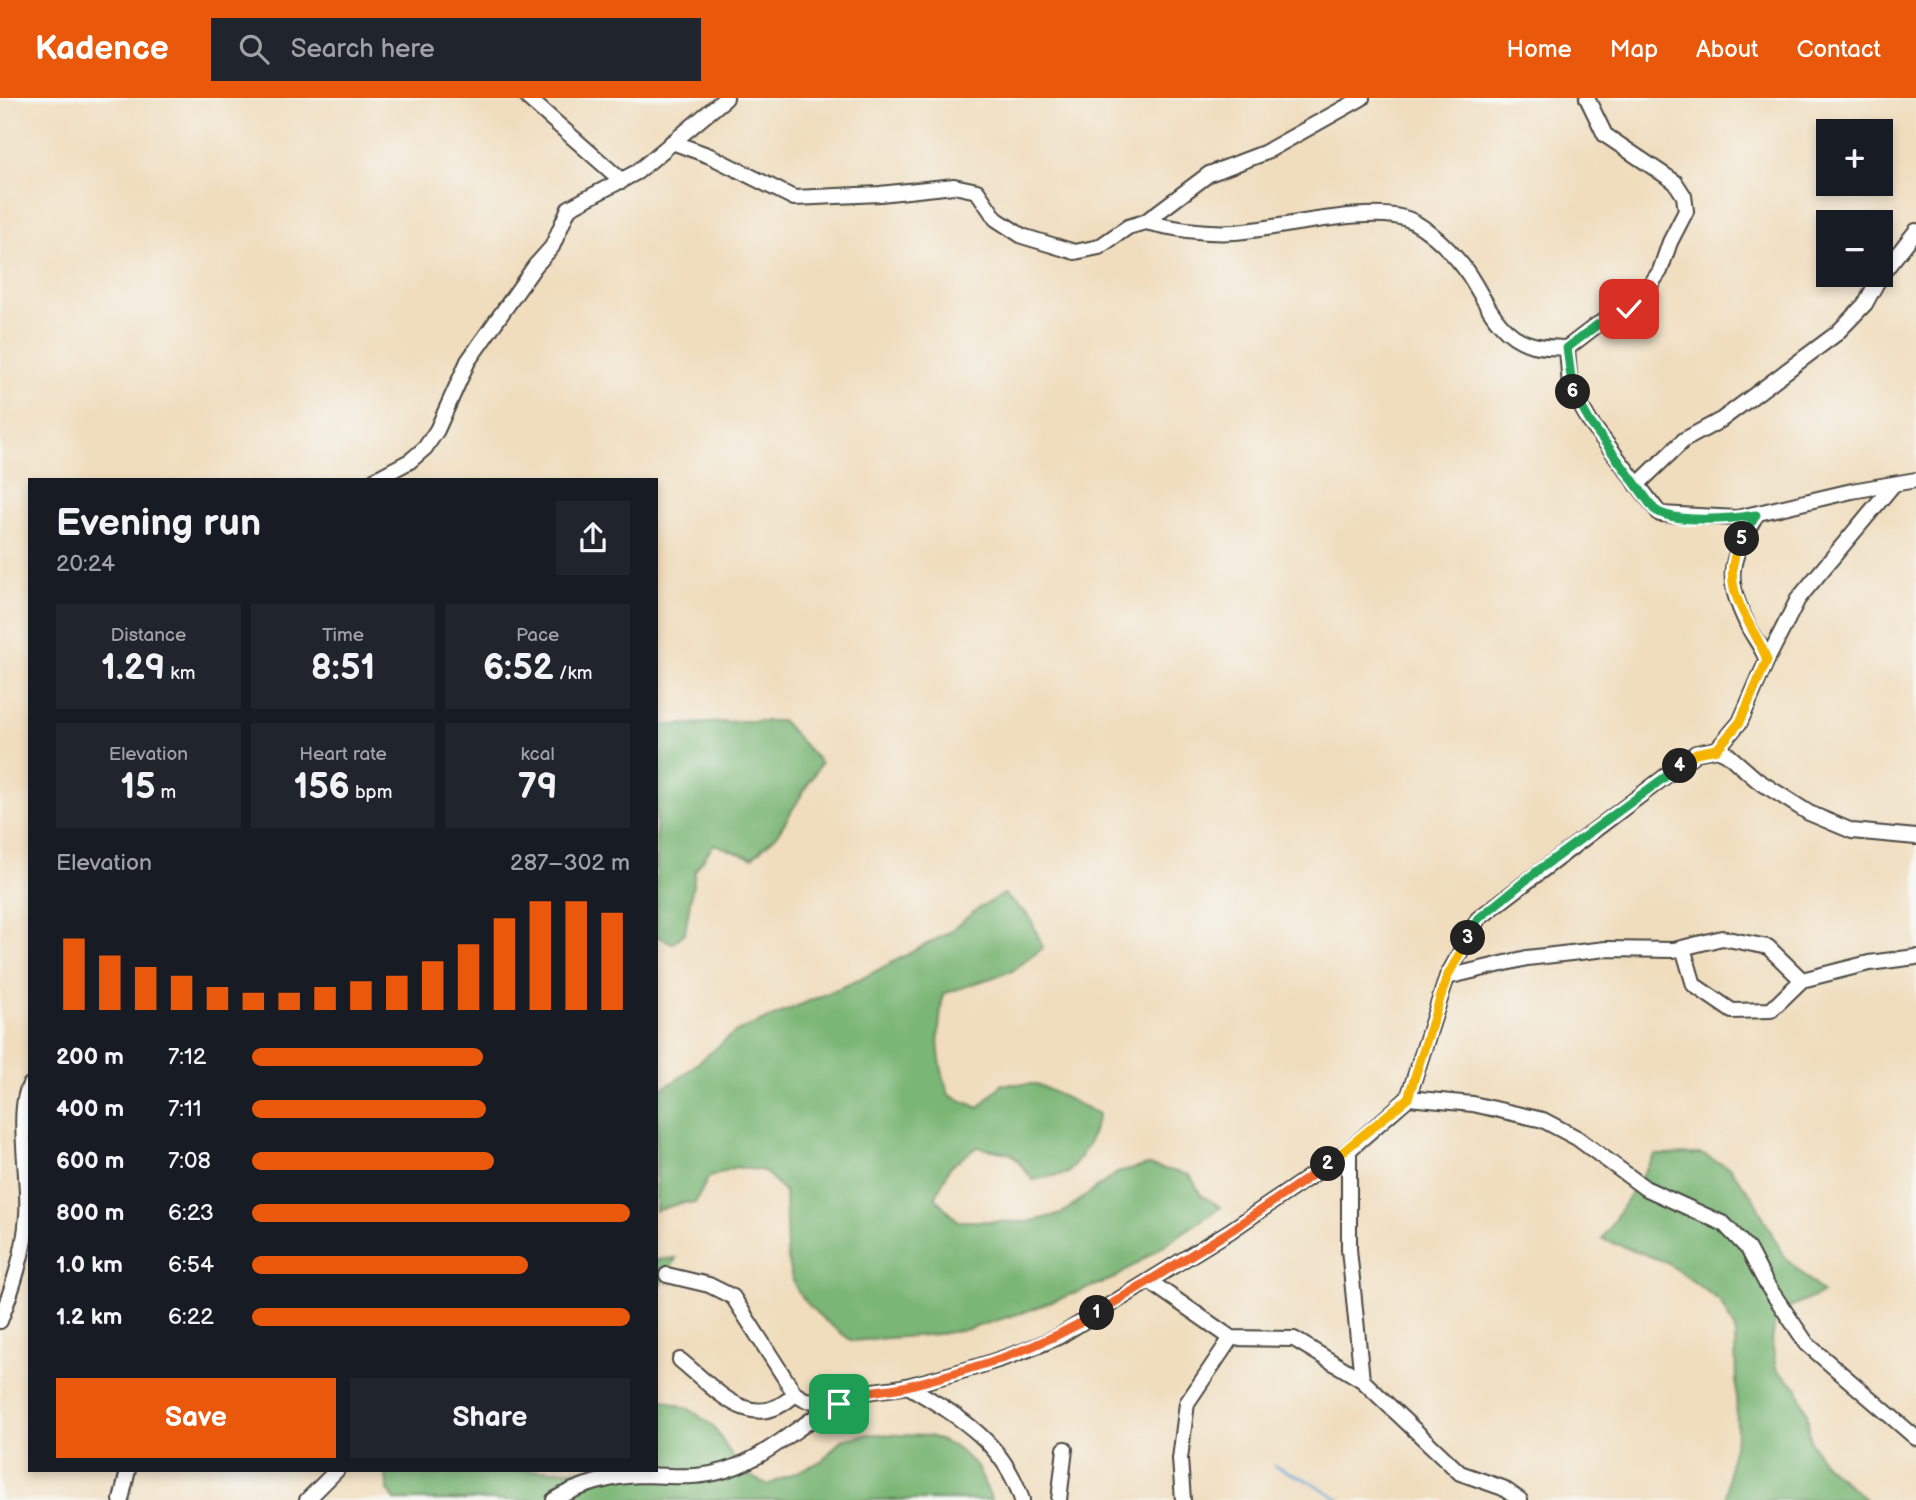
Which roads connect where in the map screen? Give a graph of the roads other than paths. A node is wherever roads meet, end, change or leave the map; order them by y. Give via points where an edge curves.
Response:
1 (528, 98) edge
2 (726, 98) edge
3 (1362, 98) edge
4 (1587, 98) edge
5 (672, 142) junction
6 (622, 181) junction
7 (1145, 222) junction
8 (1916, 231) edge
9 (1893, 260) edge
10 (1874, 287) edge
11 (1567, 348) junction
12 (378, 478) edge
13 (1916, 481) edge
14 (1637, 485) junction
15 (1893, 485) junction
16 (1756, 515) junction
17 (1767, 660) junction
18 (1717, 749) junction
19 (1916, 837) edge
20 (1683, 948) junction
21 (1916, 957) edge
22 (1447, 977) junction
23 (1802, 980) junction
24 (28, 1090) edge
25 (1408, 1098) junction
26 (1349, 1150) junction
27 (28, 1213) edge
28 (28, 1213) edge
29 (667, 1275) dead end
30 (1149, 1281) junction
31 (0, 1321) edge
32 (1231, 1338) junction
33 (680, 1360) dead end
34 (1362, 1380) junction
35 (908, 1386) junction
36 (795, 1394) junction
37 (839, 1404) junction
38 (1916, 1438) edge
39 (1065, 1449) dead end
40 (128, 1472) edge
41 (335, 1472) edge
42 (121, 1500) edge
43 (307, 1500) edge
44 (554, 1500) edge
45 (1022, 1500) edge
46 (1059, 1500) edge
47 (1183, 1500) edge
48 (1520, 1500) edge

1 - 6 street
2 - 5 street
3 - 7 street via 1264,153 1209,174
4 - 11 street via 1605,135 1675,182 1686,211 1660,271 1640,300
5 - 6 street
5 - 7 street via 794,198 944,186 977,191 996,219 1011,230 1075,252 1099,247 1128,227
6 - 12 street via 569,208 552,247 468,361 425,448
7 - 11 street via 1233,232 1347,217 1407,219 1430,232 1463,266 1482,302 1510,333 1529,344
8 - 9 street
10 - 14 street via 1836,334 1720,420 1684,440
11 - 14 street via 1570,387
13 - 15 street
14 - 16 street via 1660,514 1707,519
15 - 16 street
15 - 17 street via 1798,599
16 - 17 street via 1739,545 1730,582
17 - 18 street via 1740,722
18 - 19 street via 1809,813 1852,831
18 - 22 street via 1696,753 1478,919
20 - 22 street via 1606,949 1539,957
20 - 23 street via 1722,938 1745,940 1768,947
20 - 23 street via 1694,985 1732,1011 1771,1010
21 - 23 street
22 - 25 street
24 - 27 street via 23,1103
25 - 26 street
25 - 38 street via 1473,1104 1543,1120 1577,1138 1645,1188 1724,1224 1748,1249 1807,1344
26 - 30 street
26 - 34 street via 1349,1249
28 - 31 street via 25,1242
29 - 36 street via 709,1285 733,1297
30 - 32 street
30 - 35 street via 1034,1348
32 - 34 street via 1294,1339
32 - 47 street via 1187,1403 1180,1459
33 - 36 street via 750,1412 782,1408
34 - 48 street via 1460,1473 1503,1488
35 - 37 street via 876,1390
35 - 45 street via 981,1435 1007,1465
36 - 37 street via 805,1400
37 - 44 street via 753,1461 714,1474 681,1478 637,1475 568,1491
39 - 46 street
40 - 42 street
41 - 43 street

